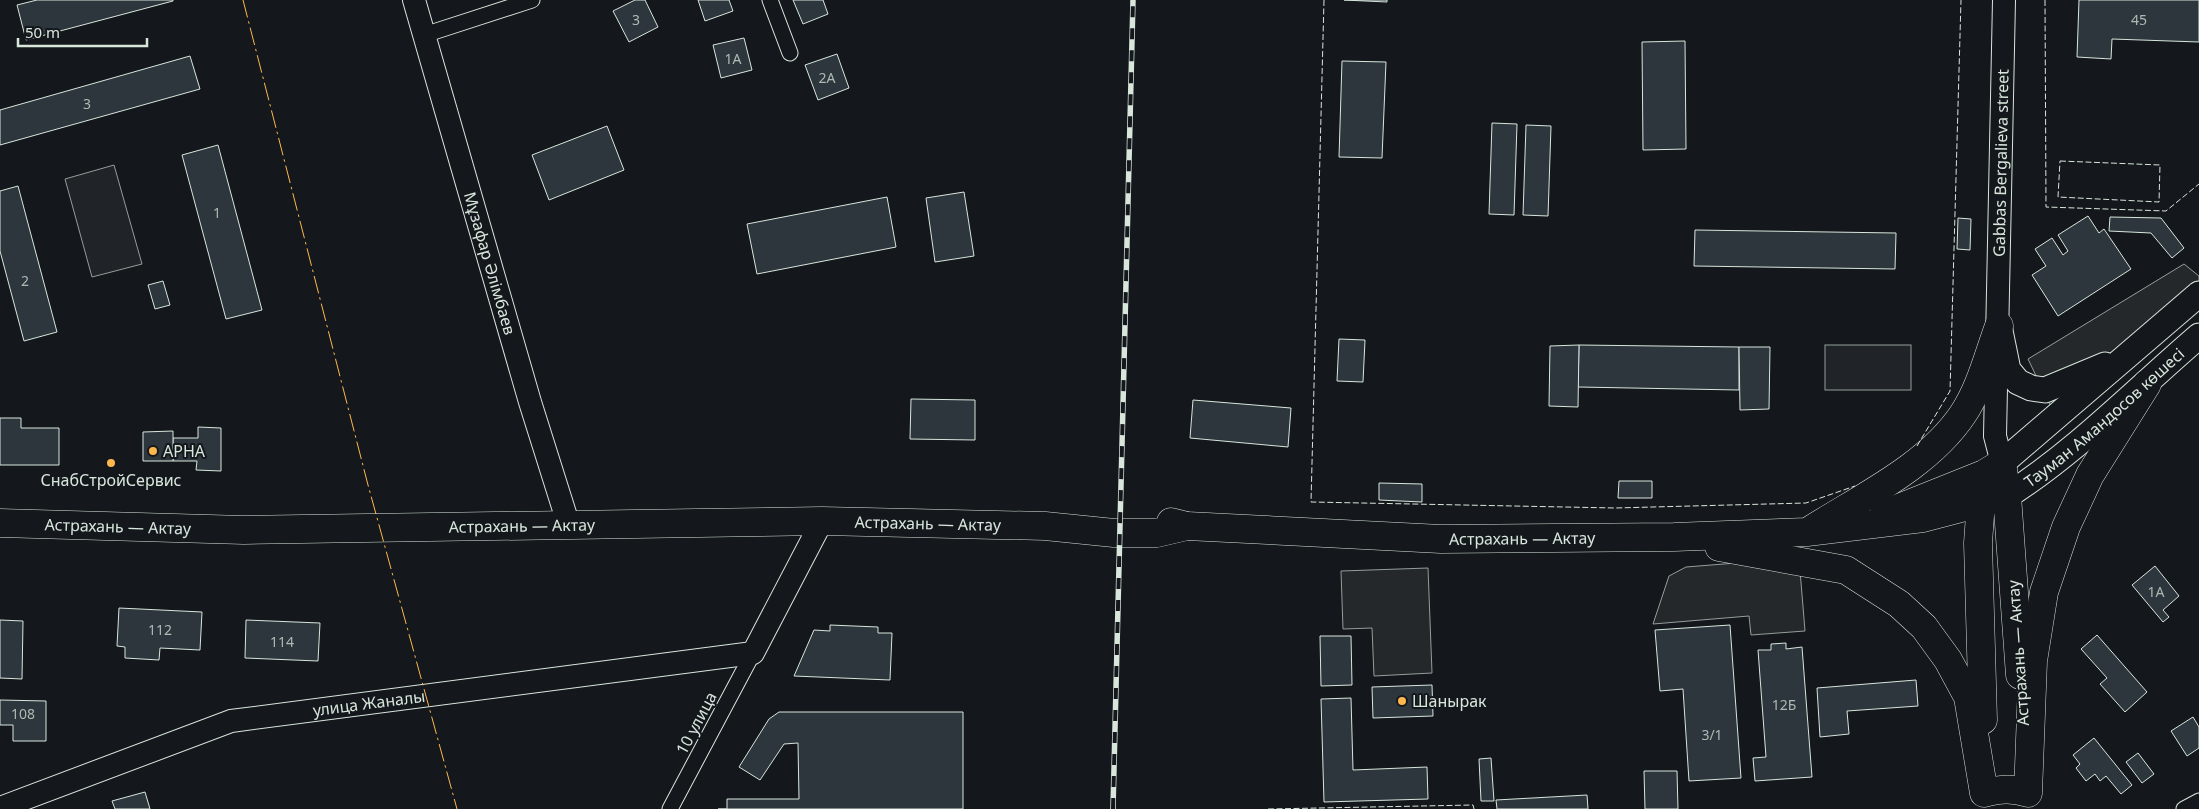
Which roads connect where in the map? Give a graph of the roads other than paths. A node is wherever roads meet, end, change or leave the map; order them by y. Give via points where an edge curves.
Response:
1 (414, 0) edge
2 (532, 0) edge
3 (770, 0) edge
4 (2004, 0) edge
5 (424, 35) junction
6 (790, 53) dead end
7 (2199, 294) edge
8 (1999, 326) junction
9 (2199, 336) edge
10 (2124, 358) junction
11 (2146, 384) junction
12 (1994, 460) junction
13 (2008, 496) junction
14 (1980, 505) junction
15 (822, 521) junction
16 (0, 523) edge
17 (569, 526) junction
18 (1858, 526) junction
19 (1807, 532) junction
20 (1674, 536) junction
21 (753, 653) junction
22 (1985, 801) edge
23 (2027, 801) edge
24 (2199, 801) edge
25 (0, 808) edge
26 (670, 809) edge
27 (2184, 809) edge

1 - 5 street, Мұзафар Әлімбаев
2 - 5 street
3 - 6 street
4 - 8 street, Gabbas Bergalieva street
5 - 17 street, Мұзафар Әлімбаев
7 - 10 main road, Тауман Амандосов көшесі
8 - 10 main road via 2008,370 2018,382 2031,388 2045,390
8 - 12 street, Gabbas Bergalieva street
8 - 19 highway via 1980,380 1963,414 1945,437 1893,480
9 - 11 main road, Тауман Амандосов көшесі
10 - 12 main road, Тауман Амандосов көшесі
11 - 13 main road, Тауман Амандосов көшесі
11 - 23 highway via 2090,475 2066,526 2044,592 2033,662
12 - 13 highway, Астрахань — Актау
12 - 14 highway, Астрахань — Актау
12 - 18 highway, Астрахань — Актау
13 - 14 highway, Астрахань — Актау
13 - 23 highway, Астрахань — Актау
14 - 18 highway, Астрахань — Актау via 1923,518
14 - 22 highway, Астрахань — Актау via 1978,543
15 - 17 highway, Астрахань — Актау
15 - 20 highway, Астрахань — Актау via 1045,526 1081,519 1118,517 1158,519 1187,526 1440,540
15 - 21 street
16 - 17 highway, Астрахань — Актау via 244,530
18 - 19 highway, Астрахань — Актау
19 - 20 highway, Астрахань — Актау
20 - 22 highway via 1846,570 1899,604 1924,627 1948,660 1968,697
21 - 25 street, улица Жаналы via 231,721
21 - 26 street, 10 улица
22 - 23 highway via 2000,789 2015,789
24 - 27 street

